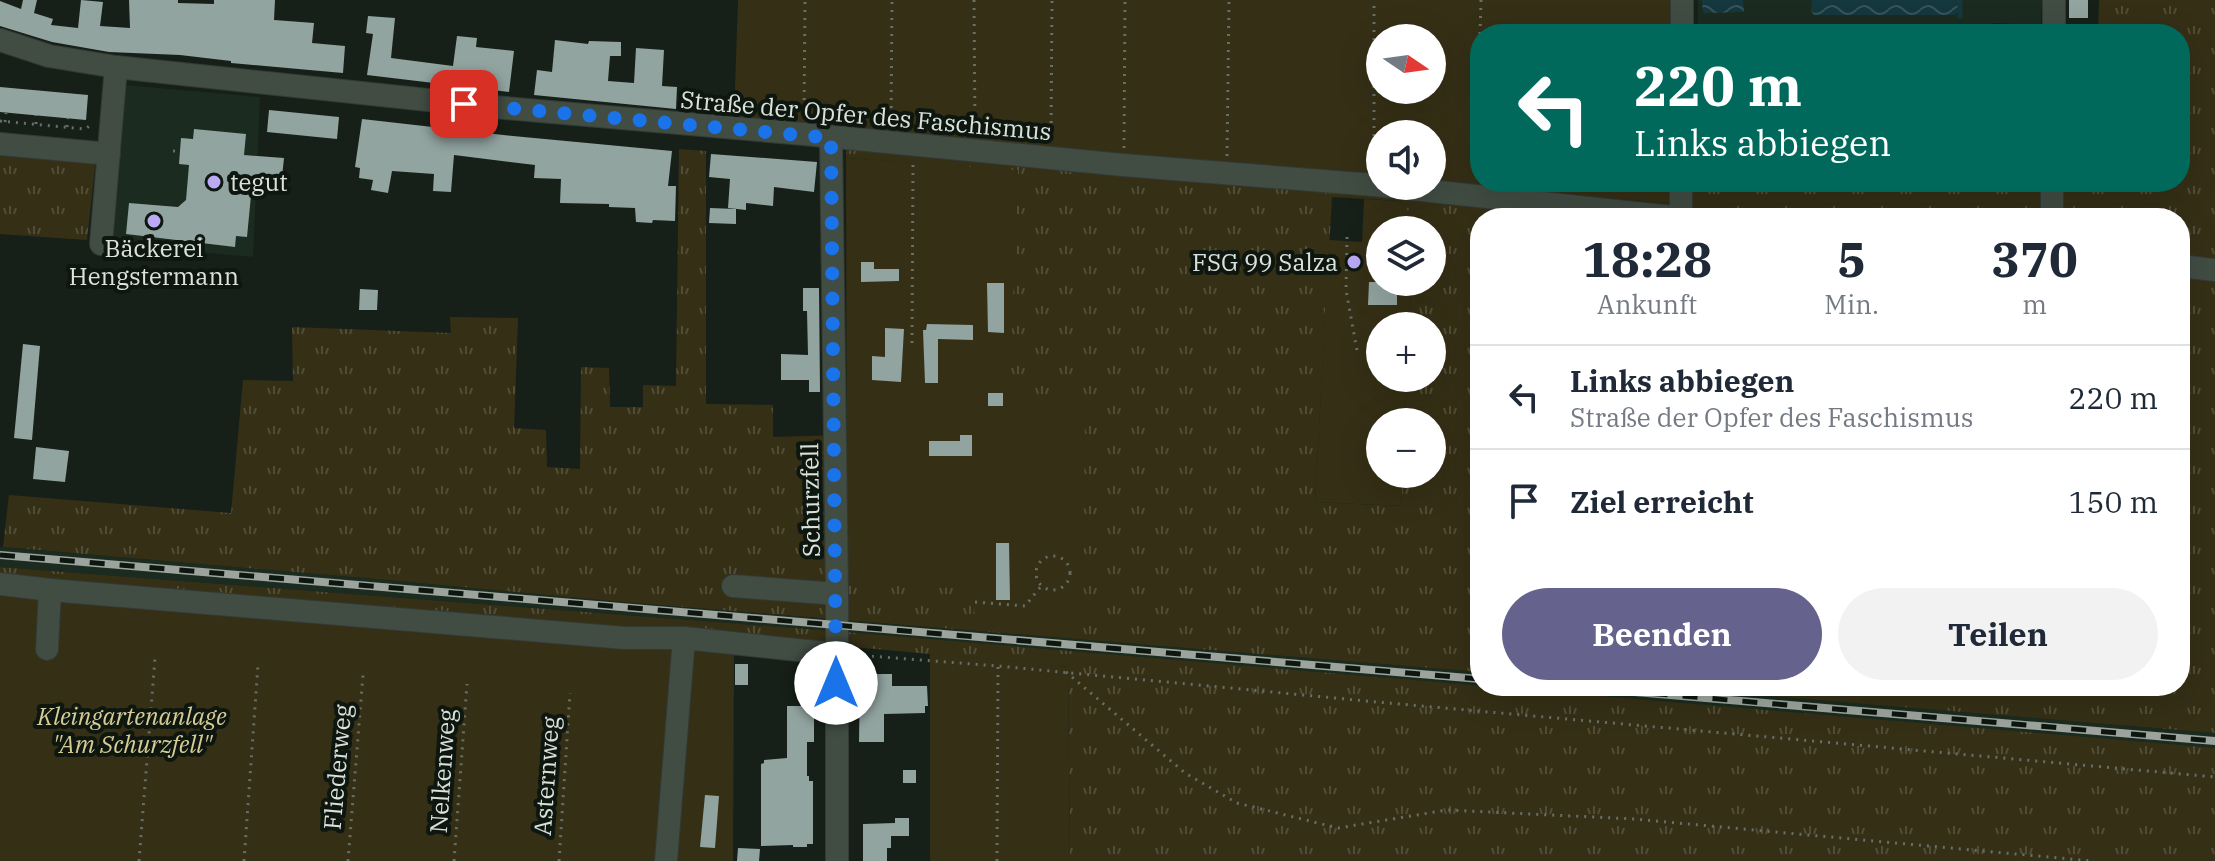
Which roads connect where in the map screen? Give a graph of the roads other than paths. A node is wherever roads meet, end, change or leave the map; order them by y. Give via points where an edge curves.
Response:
1 (1682, 0) edge
2 (2054, 0) edge
3 (1682, 24) edge
4 (2054, 24) edge
5 (0, 40) edge
6 (116, 67) junction
7 (831, 138) junction
8 (0, 144) edge
9 (109, 154) junction
10 (1587, 208) edge
11 (101, 244) dead end
12 (2190, 267) edge
13 (2215, 270) edge
14 (0, 584) edge
15 (733, 586) dead end
16 (50, 590) junction
17 (837, 594) junction
18 (684, 638) junction
19 (47, 649) dead end
20 (836, 654) junction
21 (666, 861) edge
22 (837, 861) edge

1 - 3 street
2 - 4 street
5 - 6 street, Straße der Opfer des Faschismus via 49,56
6 - 7 street, Straße der Opfer des Faschismus
6 - 9 street
7 - 10 street, Straße der Opfer des Faschismus
7 - 17 street, Schurzfell
8 - 9 street
9 - 11 street
12 - 13 street
14 - 16 street
15 - 17 street
16 - 18 street via 625,638
16 - 19 street
17 - 20 street, Schurzfell
18 - 20 street
18 - 21 street
20 - 22 street, Schurzfell

